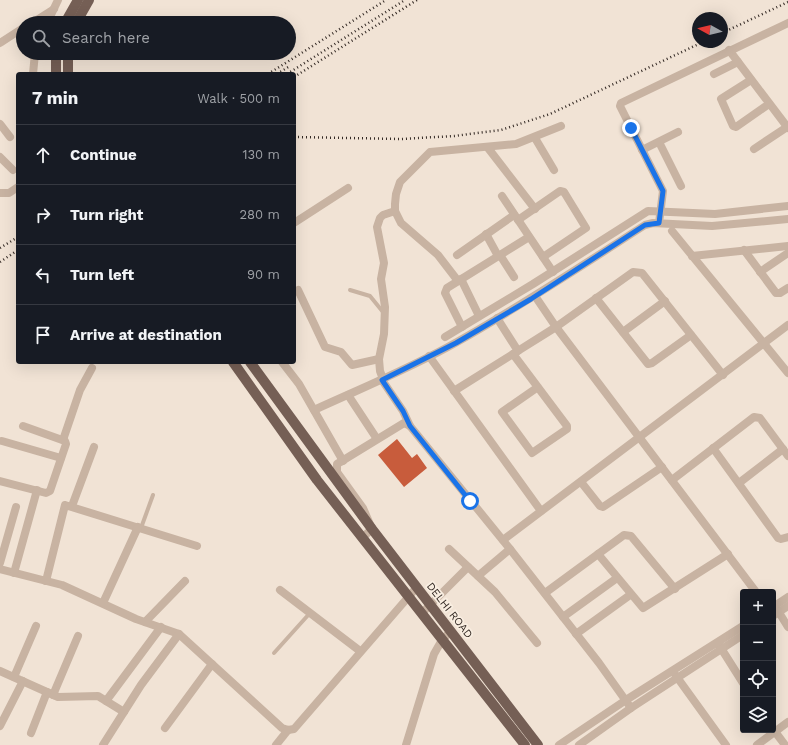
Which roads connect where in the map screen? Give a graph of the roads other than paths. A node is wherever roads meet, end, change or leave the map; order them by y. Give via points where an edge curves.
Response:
1 (58, 0) edge
2 (78, 0) edge
3 (89, 0) edge
4 (54, 8) junction
5 (42, 16) edge
6 (50, 16) edge
7 (69, 16) edge
8 (80, 16) edge
9 (788, 23) edge
10 (16, 33) edge
11 (0, 43) edge
12 (729, 50) junction
13 (34, 60) edge
14 (56, 60) edge
15 (68, 60) edge
16 (738, 62) junction
17 (33, 72) edge
18 (56, 72) edge
19 (68, 72) edge
20 (714, 74) dead end
21 (751, 80) junction
22 (769, 104) junction
23 (0, 124) edge
24 (561, 126) dead end
25 (788, 128) edge
26 (678, 132) dead end
27 (10, 137) dead end
28 (535, 138) junction
29 (659, 142) junction
30 (488, 148) junction
31 (754, 149) dead end
32 (642, 150) junction
33 (0, 157) edge
34 (13, 170) dead end
35 (554, 170) dead end
36 (681, 186) dead end
37 (16, 188) edge
38 (348, 188) dead end
39 (0, 193) edge
40 (502, 196) dead end
41 (788, 206) edge
42 (535, 209) junction
43 (396, 212) junction
44 (659, 217) junction
45 (516, 218) junction
46 (788, 219) edge
47 (296, 222) edge
48 (672, 231) dead end
49 (486, 234) junction
50 (530, 237) junction
51 (788, 246) edge
52 (744, 250) junction
53 (788, 253) edge
54 (457, 255) dead end
55 (499, 256) junction
56 (692, 256) junction
57 (543, 257) junction
58 (553, 272) junction
59 (760, 272) junction
60 (514, 277) dead end
61 (460, 280) junction
62 (788, 288) edge
63 (298, 290) dead end
64 (350, 290) dead end
65 (529, 295) junction
66 (596, 298) junction
67 (665, 301) junction
68 (385, 313) junction
69 (479, 316) junction
70 (497, 318) junction
71 (788, 325) edge
72 (462, 326) junction
73 (556, 327) junction
74 (623, 332) junction
75 (691, 334) junction
76 (445, 337) dead end
77 (764, 344) junction
78 (516, 353) junction
79 (429, 356) junction
80 (379, 359) junction
81 (234, 364) edge
82 (251, 364) edge
83 (284, 364) edge
84 (92, 368) dead end
85 (788, 373) edge
86 (382, 376) junction
87 (723, 376) junction
88 (538, 387) junction
89 (454, 391) junction
90 (348, 395) junction
91 (314, 410) junction
92 (23, 426) dead end
93 (410, 426) junction
94 (640, 438) junction
95 (377, 439) junction
96 (63, 440) junction
97 (2, 441) dead end
98 (94, 447) dead end
99 (713, 448) junction
100 (783, 449) junction
101 (788, 456) edge
102 (62, 458) junction
103 (343, 460) junction
104 (662, 467) junction
105 (672, 480) junction
106 (0, 481) edge
107 (581, 482) junction
108 (738, 483) junction
109 (37, 490) junction
110 (153, 495) dead end
111 (72, 506) junction
112 (16, 507) dead end
113 (541, 511) junction
114 (140, 528) junction
115 (0, 529) edge
116 (372, 529) junction
117 (9, 532) junction
118 (788, 537) edge
119 (362, 538) junction
120 (503, 540) junction
121 (197, 546) dead end
122 (449, 549) dead end
123 (510, 549) junction
124 (598, 554) junction
125 (728, 554) junction
126 (0, 563) edge
127 (468, 567) junction
128 (0, 570) edge
129 (14, 573) junction
130 (478, 576) junction
131 (617, 578) junction
132 (46, 581) junction
133 (185, 581) dead end
134 (417, 587) junction
135 (674, 589) junction
136 (754, 589) edge
137 (280, 590) dead end
138 (545, 594) junction
139 (630, 595) junction
140 (408, 596) junction
141 (788, 598) edge
142 (103, 603) junction
143 (430, 605) junction
144 (788, 606) edge
145 (776, 610) edge
146 (776, 611) edge
147 (310, 613) junction
148 (422, 613) junction
149 (776, 614) edge
150 (563, 617) junction
151 (145, 622) junction
152 (36, 626) dead end
153 (161, 627) junction
154 (788, 627) edge
155 (740, 628) edge
156 (451, 631) junction
157 (179, 634) junction
158 (576, 634) junction
159 (78, 636) dead end
160 (740, 636) edge
161 (442, 640) junction
162 (537, 642) dead end
163 (719, 646) junction
164 (360, 651) junction
165 (274, 653) dead end
166 (212, 664) junction
167 (0, 671) edge
168 (675, 675) junction
169 (14, 677) junction
170 (740, 678) edge
171 (23, 681) junction
172 (50, 694) junction
173 (626, 700) junction
174 (106, 701) junction
175 (631, 708) junction
176 (124, 712) junction
177 (788, 722) edge
178 (0, 726) edge
179 (165, 728) dead end
180 (776, 729) edge
181 (288, 730) junction
182 (31, 733) dead end
183 (771, 733) edge
184 (776, 733) edge
185 (103, 745) edge
186 (276, 745) edge
187 (406, 745) edge
188 (525, 745) edge
189 (538, 745) edge
190 (561, 745) edge
191 (580, 745) edge
192 (726, 745) edge
193 (757, 745) edge
194 (785, 745) edge

1 - 4 street
2 - 7 main road
3 - 8 main road
4 - 5 street
4 - 6 street
9 - 12 street
10 - 11 street
12 - 16 street
12 - 32 street via 623,101 620,106
13 - 17 street
14 - 18 main road
15 - 19 main road
16 - 20 street
16 - 21 street
21 - 22 street
21 - 22 street via 721,99 733,126 736,127
22 - 25 street
23 - 27 street
24 - 28 street
25 - 31 street
26 - 29 street
28 - 30 street
28 - 35 street
29 - 32 street
29 - 36 street
30 - 42 street
30 - 43 street via 433,151 426,155 400,182 396,194
32 - 44 street via 663,191
33 - 34 street
37 - 39 street via 9,193
38 - 47 street
40 - 45 street
41 - 44 street
42 - 45 street
42 - 57 street via 562,191 586,225 585,230
43 - 61 street via 405,228 438,255
43 - 68 street via 383,215 377,227 384,258 381,279
44 - 46 street via 712,226
44 - 58 street via 643,213
44 - 65 street
45 - 49 street
45 - 50 street
48 - 56 street
49 - 54 street
49 - 55 street
50 - 55 street
50 - 57 street
51 - 52 street
52 - 56 street
52 - 59 street
53 - 59 street
55 - 60 street
55 - 61 street
56 - 77 street
57 - 58 street
58 - 65 street
59 - 62 street via 776,292 780,293
61 - 69 street
61 - 72 street via 445,292
63 - 80 street via 325,347 341,352 352,365
64 - 68 lane via 370,296
65 - 69 street
65 - 70 street
65 - 73 street
66 - 67 street via 637,271 642,273
66 - 73 street
66 - 74 street
67 - 74 street
67 - 75 street
68 - 80 street
69 - 72 street
70 - 78 street
70 - 79 street
71 - 77 street
72 - 76 street
73 - 78 street
73 - 94 street
74 - 75 street via 648,364
75 - 87 street
77 - 85 street
77 - 87 street
78 - 88 street
78 - 89 street
79 - 86 street
79 - 89 street
80 - 86 street
81 - 119 main road
82 - 116 main road, DELHI ROAD
83 - 91 street
84 - 96 street via 80,390
86 - 90 street
86 - 93 street
87 - 94 street
88 - 88 street via 568,428 532,453 502,412
89 - 113 street
90 - 91 street
90 - 95 street
91 - 103 street
92 - 96 street
93 - 95 street via 404,423
93 - 120 street
94 - 104 street
94 - 107 street
95 - 103 street
96 - 102 street via 66,444
97 - 102 street
98 - 111 street
99 - 100 street via 757,417
99 - 105 street
99 - 108 street
100 - 101 street
100 - 108 street
102 - 109 street via 50,491 46,493
103 - 116 street via 337,464 337,472 363,508
104 - 105 street
104 - 107 street via 603,507
105 - 125 street
106 - 109 street
107 - 113 street
108 - 118 street via 778,538
109 - 129 street
110 - 114 lane
111 - 114 street
111 - 132 street via 63,507
112 - 117 street
113 - 120 street
114 - 121 street
114 - 142 street
115 - 117 street
116 - 119 street
116 - 134 main road, DELHI ROAD
117 - 126 street
119 - 140 main road
120 - 123 street
122 - 127 street
123 - 130 street
123 - 138 street
124 - 131 street
124 - 135 street via 624,535 631,536
124 - 138 street
125 - 135 street
125 - 136 street
127 - 130 street
127 - 143 street
128 - 129 street
129 - 132 street
130 - 162 street via 495,592
131 - 139 street
131 - 150 street
132 - 142 street via 62,585
133 - 151 street
134 - 140 street
134 - 143 main road, DELHI ROAD
135 - 139 street via 643,608
137 - 147 street
138 - 150 street
139 - 158 street
140 - 148 main road
140 - 164 street
141 - 145 street
142 - 151 street
143 - 148 street
143 - 156 main road, DELHI ROAD
144 - 146 street
147 - 164 street
147 - 165 lane
148 - 161 main road
149 - 154 street
150 - 158 street
151 - 153 street
152 - 169 street
153 - 157 street
153 - 174 street
155 - 163 street
156 - 161 street
156 - 189 main road, DELHI ROAD
157 - 166 street
157 - 176 street
158 - 173 street
159 - 172 street
160 - 163 street
161 - 187 street via 434,654
161 - 188 main road
163 - 168 street
163 - 170 street
164 - 181 street via 294,729
166 - 179 street
166 - 181 street via 282,728
167 - 169 street
168 - 173 street
168 - 175 street
168 - 192 street
169 - 171 street
171 - 172 street
171 - 178 street
172 - 174 street via 63,697 95,695
172 - 182 street
173 - 175 street
173 - 190 street
174 - 176 street
175 - 191 street
176 - 185 street
177 - 180 street
181 - 186 street
183 - 193 street
184 - 194 street

